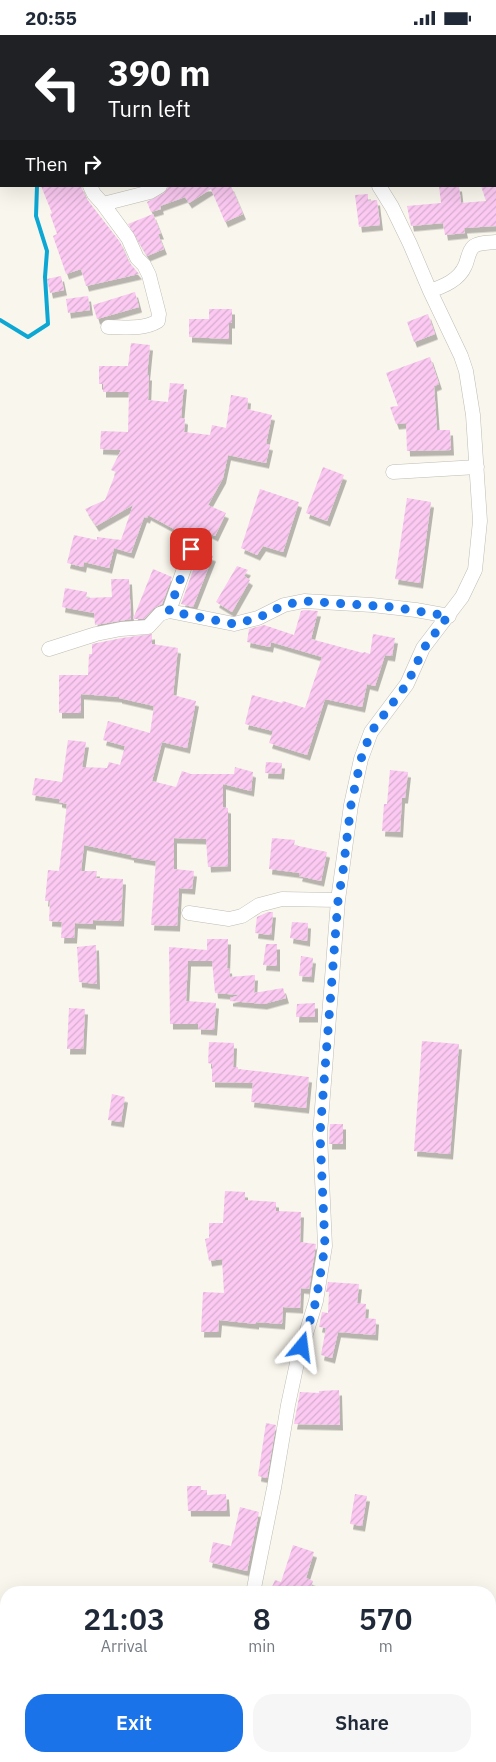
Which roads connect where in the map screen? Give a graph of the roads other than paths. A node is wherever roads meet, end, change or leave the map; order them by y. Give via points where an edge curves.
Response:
1 (90, 187) edge
2 (158, 187) edge
3 (380, 187) edge
4 (103, 204) junction
5 (496, 242) edge
6 (430, 291) junction
7 (108, 327) dead end
8 (477, 467) junction
9 (393, 472) dead end
10 (191, 549) dead end
11 (169, 611) junction
12 (448, 616) junction
13 (49, 649) dead end
14 (338, 901) junction
15 (189, 913) dead end
16 (254, 1586) edge

1 - 4 street
2 - 4 street
3 - 6 street via 396,215
4 - 7 street via 144,265 159,314 158,321 152,325
5 - 6 street via 473,247 457,277
6 - 8 street via 466,371
8 - 9 street
8 - 12 street via 480,521 475,570
10 - 11 street
11 - 12 street via 234,624 304,601 392,607
11 - 13 street via 160,613 148,627 96,634
12 - 14 street via 424,648 407,684 371,732 361,759 351,805
14 - 15 street via 282,899 228,919
14 - 16 street via 320,1134 325,1246 316,1301 288,1405

